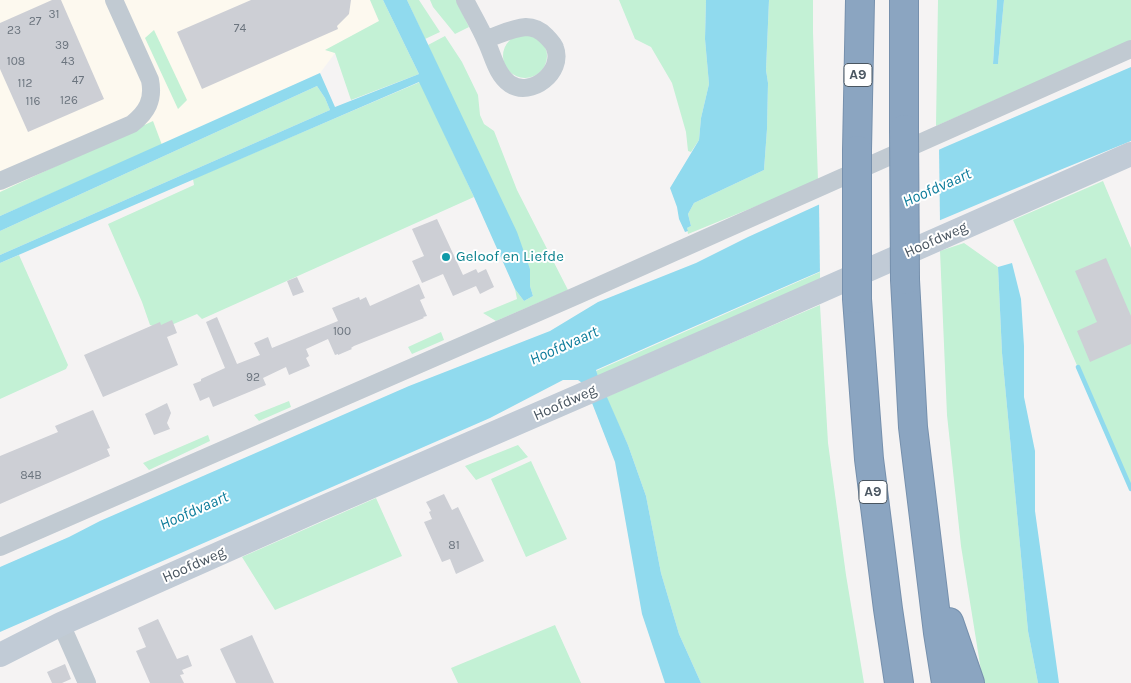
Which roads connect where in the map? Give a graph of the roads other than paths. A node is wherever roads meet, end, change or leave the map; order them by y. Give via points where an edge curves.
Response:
1 (114, 0) edge
2 (465, 0) edge
3 (860, 0) edge
4 (904, 0) edge
5 (486, 39) dead end
6 (1131, 49) edge
7 (1131, 154) edge
8 (0, 181) edge
9 (0, 547) edge
10 (930, 564) junction
11 (61, 624) junction
12 (0, 655) edge
13 (87, 683) edge
14 (899, 683) edge
15 (946, 683) edge
16 (970, 683) edge

1 - 8 street via 150,80 151,100 144,114 132,124
2 - 5 street
3 - 14 highway, A9, bridge via 857,300 869,458
4 - 10 highway, bridge via 905,280 913,427
6 - 9 street
7 - 11 street, Hoofdweg
10 - 15 highway
10 - 16 highway
11 - 12 street, Hoofdweg
11 - 13 street

